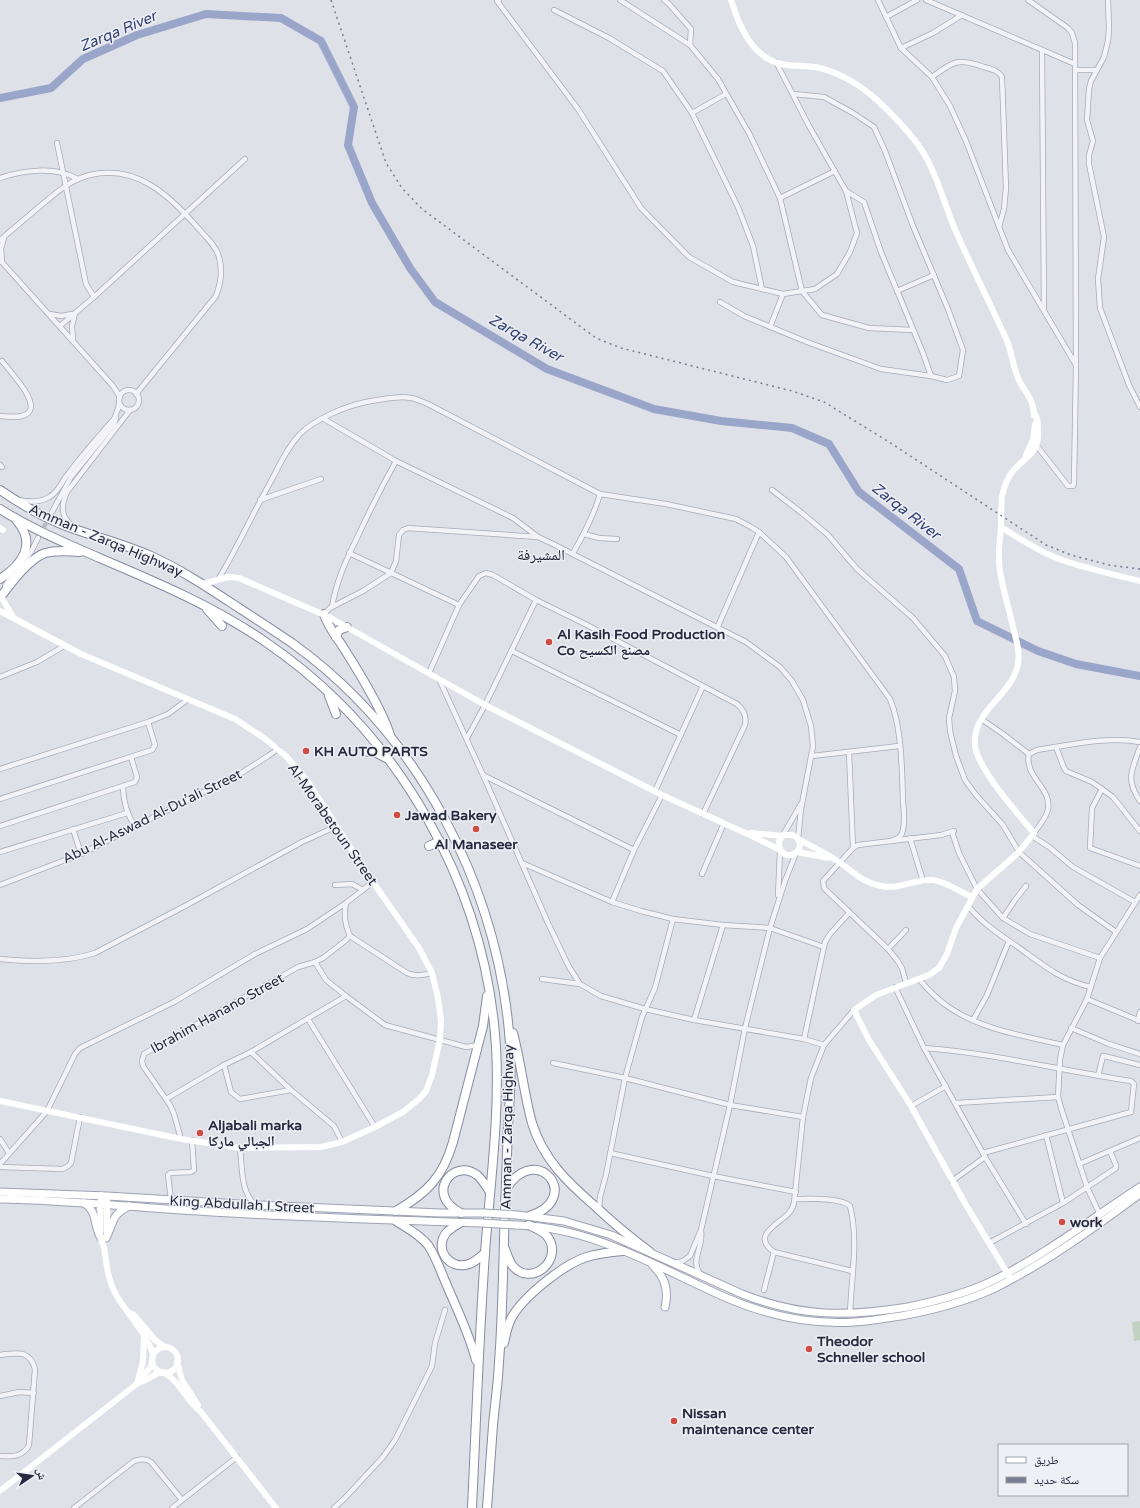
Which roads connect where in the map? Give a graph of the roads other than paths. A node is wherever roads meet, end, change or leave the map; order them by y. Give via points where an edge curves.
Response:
1 (499, 0) edge
2 (620, 0) edge
3 (664, 0) edge
4 (732, 0) edge
5 (878, 0) edge
6 (917, 0) edge
7 (926, 0) edge
8 (1028, 0) edge
9 (1108, 0) edge
10 (554, 10) dead end
11 (962, 15) junction
12 (886, 17) junction
13 (690, 45) junction
14 (902, 48) junction
15 (1042, 50) junction
16 (776, 62) junction
17 (1075, 64) junction
18 (1075, 70) junction
19 (1097, 70) junction
20 (932, 77) junction
21 (726, 94) junction
22 (793, 94) junction
23 (692, 113) junction
24 (57, 143) dead end
25 (245, 160) dead end
26 (835, 171) junction
27 (63, 173) junction
28 (0, 178) edge
29 (78, 179) junction
30 (66, 185) junction
31 (846, 191) junction
32 (780, 198) junction
33 (185, 213) junction
34 (999, 227) junction
35 (4, 237) junction
36 (0, 240) edge
37 (1, 261) edge
38 (934, 275) junction
39 (762, 289) junction
40 (802, 291) junction
41 (897, 291) junction
42 (783, 294) junction
43 (94, 297) junction
44 (720, 302) dead end
45 (48, 312) junction
46 (75, 312) junction
47 (1044, 312) junction
48 (60, 326) junction
49 (770, 327) junction
50 (913, 330) junction
51 (73, 341) junction
52 (2, 361) dead end
53 (1076, 365) junction
54 (931, 376) junction
55 (113, 386) junction
56 (127, 391) junction
57 (136, 394) junction
58 (120, 397) junction
59 (119, 403) junction
60 (1140, 407) edge
61 (130, 410) junction
62 (1034, 413) junction
63 (116, 414) junction
64 (0, 416) edge
65 (125, 418) junction
66 (324, 419) junction
67 (99, 444) junction
68 (1037, 446) junction
69 (396, 461) junction
70 (1020, 464) junction
71 (321, 479) dead end
72 (0, 490) edge
73 (772, 490) dead end
74 (600, 494) junction
75 (12, 498) junction
76 (260, 500) junction
77 (0, 509) edge
78 (52, 512) tunnel mouth
79 (13, 518) junction
80 (1001, 527) junction
81 (79, 530) junction
82 (759, 532) junction
83 (584, 534) junction
84 (538, 537) junction
85 (38, 538) tunnel mouth
86 (617, 539) dead end
87 (87, 552) junction
88 (573, 553) junction
89 (349, 554) junction
90 (391, 574) junction
91 (12, 575) junction
92 (0, 580) edge
93 (218, 580) junction
94 (1140, 581) edge
95 (203, 584) junction
96 (1, 595) edge
97 (220, 595) junction
98 (536, 600) junction
99 (204, 606) junction
100 (459, 606) junction
101 (332, 607) junction
102 (0, 611) edge
103 (324, 614) junction
104 (13, 618) junction
105 (222, 626) dead end
106 (718, 626) junction
107 (347, 627) junction
108 (336, 637) junction
109 (64, 646) junction
110 (512, 651) junction
111 (428, 673) junction
112 (0, 677) edge
113 (439, 679) junction
114 (703, 686) junction
115 (326, 690) junction
116 (187, 700) junction
117 (485, 705) junction
118 (336, 714) dead end
119 (981, 719) junction
120 (148, 722) junction
121 (681, 735) junction
122 (467, 738) junction
123 (392, 739) junction
124 (1140, 742) edge
125 (899, 746) junction
126 (1056, 747) junction
127 (1140, 747) edge
128 (278, 749) junction
129 (368, 752) dead end
130 (849, 752) junction
131 (1029, 754) junction
132 (812, 756) junction
133 (131, 757) junction
134 (392, 762) junction
135 (0, 769) edge
136 (483, 775) junction
137 (123, 787) junction
138 (1102, 789) junction
139 (655, 791) junction
140 (662, 795) junction
141 (0, 799) edge
142 (803, 799) junction
143 (1140, 801) edge
144 (127, 813) junction
145 (703, 814) junction
146 (724, 823) junction
147 (0, 826) edge
148 (337, 826) junction
149 (135, 827) junction
150 (73, 829) junction
151 (1140, 831) edge
152 (746, 833) junction
153 (1033, 834) junction
154 (783, 836) junction
155 (910, 838) junction
156 (798, 839) junction
157 (893, 840) junction
158 (440, 841) junction
159 (429, 846) dead end
160 (853, 848) junction
161 (634, 850) junction
162 (780, 851) junction
163 (0, 852) edge
164 (1019, 852) junction
165 (796, 853) junction
166 (82, 854) junction
167 (838, 861) junction
168 (522, 863) junction
169 (1140, 866) edge
170 (702, 874) dead end
171 (923, 881) junction
172 (373, 882) junction
173 (0, 885) edge
174 (335, 885) dead end
175 (1026, 886) dead end
176 (977, 889) junction
177 (362, 890) junction
178 (1140, 895) edge
179 (972, 897) junction
180 (612, 902) junction
181 (1135, 902) junction
182 (346, 903) junction
183 (968, 906) junction
184 (776, 908) junction
185 (849, 913) junction
186 (1003, 918) junction
187 (673, 919) junction
188 (723, 925) junction
189 (770, 928) junction
190 (906, 930) dead end
191 (1116, 932) junction
192 (350, 936) junction
193 (1009, 941) junction
194 (824, 947) junction
195 (888, 949) junction
196 (1100, 958) junction
197 (0, 959) edge
198 (315, 962) junction
199 (432, 973) junction
200 (542, 979) dead end
201 (919, 979) junction
202 (487, 981) junction
203 (906, 983) junction
204 (580, 984) junction
205 (895, 987) junction
206 (1091, 987) junction
207 (346, 996) junction
208 (1087, 999) junction
209 (645, 1009) junction
210 (854, 1010) junction
211 (1140, 1012) edge
212 (507, 1014) junction
213 (308, 1019) junction
214 (694, 1020) junction
215 (974, 1020) junction
216 (1139, 1021) edge
217 (745, 1028) junction
218 (1071, 1028) junction
219 (804, 1039) junction
220 (440, 1040) junction
221 (479, 1043) junction
222 (824, 1044) junction
223 (1063, 1045) junction
224 (466, 1047) junction
225 (924, 1048) junction
226 (251, 1052) junction
227 (1140, 1054) edge
228 (475, 1057) junction
229 (553, 1062) dead end
230 (224, 1065) junction
231 (1140, 1065) edge
232 (1059, 1068) junction
233 (1098, 1076) junction
234 (625, 1078) junction
235 (946, 1086) junction
236 (292, 1090) junction
237 (1058, 1097) junction
238 (166, 1099) junction
239 (0, 1101) edge
240 (956, 1103) junction
241 (730, 1105) junction
242 (911, 1106) junction
243 (47, 1110) junction
244 (80, 1117) junction
245 (803, 1117) junction
246 (375, 1127) junction
247 (1068, 1129) junction
248 (1046, 1135) junction
249 (1140, 1138) edge
250 (0, 1139) edge
251 (181, 1139) junction
252 (192, 1140) junction
253 (342, 1142) junction
254 (240, 1148) junction
255 (1110, 1151) junction
256 (9, 1153) junction
257 (610, 1153) junction
258 (984, 1155) junction
259 (0, 1164) edge
260 (1079, 1164) junction
261 (0, 1167) edge
262 (713, 1176) junction
263 (952, 1180) junction
264 (1087, 1187) junction
265 (1140, 1187) edge
266 (506, 1189) junction
267 (245, 1190) junction
268 (0, 1192) edge
269 (490, 1192) junction
270 (796, 1192) junction
271 (1140, 1194) edge
272 (104, 1196) junction
273 (600, 1197) junction
274 (0, 1199) edge
275 (795, 1199) junction
276 (172, 1200) junction
277 (589, 1202) junction
278 (84, 1203) junction
279 (1063, 1203) junction
280 (104, 1204) junction
281 (239, 1204) junction
282 (257, 1205) junction
283 (129, 1206) junction
284 (317, 1208) junction
285 (599, 1210) junction
286 (396, 1211) junction
287 (461, 1213) junction
288 (1100, 1215) junction
289 (529, 1216) junction
290 (316, 1218) junction
291 (396, 1220) junction
292 (460, 1223) junction
293 (1026, 1224) junction
294 (529, 1225) junction
295 (701, 1231) junction
296 (104, 1238) junction
297 (989, 1243) junction
298 (504, 1244) junction
299 (623, 1251) junction
300 (650, 1252) junction
301 (774, 1252) junction
302 (485, 1253) junction
303 (647, 1261) junction
304 (674, 1264) junction
305 (687, 1270) junction
306 (852, 1271) junction
307 (1007, 1272) junction
308 (703, 1277) junction
309 (682, 1278) junction
310 (1011, 1279) junction
311 (764, 1290) dead end
312 (939, 1300) junction
313 (665, 1307) dead end
314 (941, 1308) junction
315 (445, 1310) dead end
316 (130, 1313) junction
317 (850, 1314) junction
318 (144, 1336) junction
319 (166, 1347) junction
320 (0, 1355) edge
321 (153, 1355) junction
322 (152, 1362) junction
323 (177, 1362) junction
324 (499, 1362) junction
325 (478, 1366) junction
326 (162, 1372) junction
327 (137, 1384) junction
328 (34, 1392) junction
329 (0, 1396) edge
330 (201, 1412) junction
331 (0, 1456) edge
332 (237, 1457) junction
333 (0, 1490) edge
334 (182, 1500) junction
335 (273, 1507) edge
336 (74, 1508) edge
337 (172, 1508) edge
338 (334, 1508) edge
339 (472, 1508) edge
340 (487, 1508) edge

1 - 39 street via 497,1 578,109 641,208 690,257 733,282
2 - 13 street
3 - 13 street via 691,29
4 - 16 street via 746,36 762,55
5 - 12 street
6 - 12 street
7 - 11 street
8 - 17 street via 1072,33 1075,43
9 - 19 street via 1108,41
10 - 23 street via 609,38 663,71
11 - 14 street
11 - 15 street
12 - 14 street
13 - 21 street via 718,79
14 - 20 street
15 - 17 street
15 - 47 street
16 - 22 street
16 - 62 street via 837,74 881,104 917,144 929,162 956,233 1007,341 1017,375 1031,400
17 - 18 street
18 - 19 street
18 - 53 street
19 - 60 street via 1090,85 1087,120 1093,139 1089,164 1104,237 1098,294 1109,335
20 - 34 street via 950,106 966,141
20 - 34 street via 950,64 969,62 995,70 1002,77 1006,188
21 - 23 street
21 - 32 street via 750,134
22 - 26 street
22 - 38 street via 824,97 874,127
23 - 39 street via 738,208 752,246
24 - 27 street
25 - 33 street
26 - 31 street
26 - 32 street
27 - 28 street via 38,171
27 - 29 street
27 - 30 street
29 - 30 street
29 - 33 street via 104,174 130,176 152,185
30 - 35 street
30 - 43 street via 86,284
31 - 40 street via 857,233 850,252 837,274 815,289
31 - 41 street via 864,202
32 - 40 street
33 - 43 street
33 - 57 street via 216,248 221,267 220,287 216,296
34 - 47 street via 1008,250
35 - 36 street
35 - 37 street
37 - 45 street
38 - 41 street
38 - 54 street via 962,350 959,376 947,380
39 - 42 street
40 - 42 street
40 - 50 street via 822,315 869,328
41 - 50 street
42 - 49 street
43 - 46 street
44 - 49 street
45 - 46 street via 61,316
45 - 48 street
46 - 48 street
46 - 51 street via 72,326
47 - 53 street
48 - 51 street
49 - 54 street via 881,369
50 - 54 street
51 - 55 street
52 - 64 street via 28,395 31,404 30,411 22,416
53 - 68 street via 1073,486 1068,486
55 - 56 street
55 - 58 street
56 - 57 street
56 - 58 street
57 - 61 street via 137,406
58 - 59 street
59 - 61 street via 124,409
59 - 63 street
61 - 65 street
62 - 68 street via 1039,437
62 - 70 street via 1033,440 1030,450
63 - 67 street via 114,424
63 - 75 street via 54,494 36,502
65 - 67 street
65 - 81 street via 75,480 64,498 64,518
66 - 69 street
66 - 74 street via 342,408 360,403 410,397
66 - 76 street via 301,433 288,449
67 - 78 street via 72,477
68 - 70 street
69 - 84 street via 513,518
69 - 89 street
70 - 80 street via 1006,484 1002,496
71 - 76 street
72 - 75 highway, Amman - Zarqa Highway
73 - 164 street via 828,535 857,569 912,618 945,656 954,677 955,691 949,718 950,731 965,780 1003,826
74 - 82 street via 666,504 736,519
74 - 83 street
75 - 81 highway, Amman - Zarqa Highway via 43,516
76 - 93 street via 233,556
77 - 79 highway, Amman - Zarqa Highway
79 - 87 highway, Amman - Zarqa Highway
79 - 92 highway via 23,528 26,547 17,564
80 - 94 street via 1054,557
80 - 119 street via 998,563 1019,652 1018,667 1012,679
81 - 95 highway, Amman - Zarqa Highway via 143,553
82 - 106 street
82 - 125 street via 786,557 890,699 894,708
83 - 86 street
83 - 88 street
84 - 88 street
84 - 90 street via 408,528 399,535 396,561
85 - 91 street via 27,558
87 - 96 highway via 56,552 39,556
87 - 99 highway, Amman - Zarqa Highway
88 - 106 street
89 - 90 street
89 - 101 street via 338,581
90 - 100 street
90 - 101 street via 363,592
91 - 92 street
91 - 96 street
93 - 95 street
93 - 97 street
93 - 103 street via 228,577 239,578
95 - 97 highway, Amman - Zarqa Highway
96 - 104 street
97 - 123 highway, Amman - Zarqa Highway via 317,662 365,708
98 - 100 street via 486,573 479,576
98 - 110 street
98 - 114 street
99 - 105 highway
99 - 115 highway, Amman - Zarqa Highway via 268,643
100 - 111 street
101 - 103 street
102 - 104 street, Al-Morabetoun Street
103 - 107 street
103 - 108 highway
104 - 109 street, Al-Morabetoun Street
106 - 132 street via 746,642 780,667 792,681 804,700 811,726
107 - 108 highway via 339,630
107 - 111 street
108 - 123 highway via 381,713
109 - 112 street via 36,662
109 - 116 street, Al-Morabetoun Street
110 - 117 street
110 - 121 street
111 - 113 street
113 - 117 street
113 - 122 street
114 - 121 street
114 - 145 street via 737,704 745,713 746,719 746,725
115 - 118 highway
115 - 134 highway, Amman - Zarqa Highway via 359,723
116 - 120 street via 168,714
116 - 128 street, Al-Morabetoun Street via 235,719
117 - 122 street
117 - 139 street
119 - 131 street
119 - 153 street via 975,737 979,760
120 - 133 street via 155,747
120 - 135 street
121 - 139 street
122 - 136 street
123 - 212 highway, Amman - Zarqa Highway via 428,790 469,870 493,941
124 - 126 street via 1114,739
125 - 130 street
125 - 157 street via 904,830 900,837
126 - 131 street
126 - 138 street via 1066,771
127 - 143 street via 1130,780
128 - 148 street, Al-Morabetoun Street via 308,782
128 - 149 street, Abu Al-Aswad Al-Du’ali Street via 243,772
129 - 134 highway via 379,753
130 - 132 street
130 - 160 street
131 - 153 street via 1029,768 1049,807
132 - 142 street
133 - 137 street via 137,780
133 - 141 street
134 - 158 highway, Amman - Zarqa Highway
136 - 161 street
136 - 168 street
137 - 144 street
137 - 147 street
138 - 151 street via 1118,802
138 - 169 street via 1092,808 1090,848
139 - 140 street
140 - 145 street
140 - 161 street
142 - 154 street
142 - 156 street
144 - 149 street
144 - 150 street
145 - 146 street
146 - 152 street
146 - 170 street
148 - 172 street, Al-Morabetoun Street
148 - 197 street via 302,842 94,953 62,960
149 - 166 street, Abu Al-Aswad Al-Du’ali Street
150 - 163 street
150 - 166 street
152 - 154 street
152 - 162 street
153 - 164 street
153 - 181 street via 1073,867
154 - 156 street via 793,835
154 - 162 street via 779,841
155 - 157 street
155 - 171 street
155 - 176 street via 953,832 959,853
156 - 165 street via 800,845
156 - 167 street
157 - 160 street via 866,843
158 - 159 highway
158 - 202 highway, Amman - Zarqa Highway via 471,915
160 - 167 street
161 - 180 street
162 - 165 street via 786,855
162 - 184 street
164 - 176 street
164 - 191 street via 1078,905
165 - 167 street
165 - 184 street
166 - 173 street, Abu Al-Aswad Al-Du’ali Street
167 - 171 street via 858,878 880,886 900,887
167 - 185 street via 823,884
168 - 180 street
168 - 204 street via 569,967
171 - 179 street via 939,881
172 - 177 street
172 - 199 street, Al-Morabetoun Street via 409,931
174 - 177 street via 352,884
175 - 186 street
176 - 179 street
176 - 186 street
177 - 182 street
178 - 181 street
179 - 183 street
180 - 187 street
181 - 191 street
182 - 192 street via 344,916
182 - 243 street via 307,929 255,954 193,992 80,1048
183 - 193 street
183 - 201 street via 956,928 943,964 933,973
184 - 189 street
185 - 194 street via 830,934
185 - 195 street
186 - 196 street via 1030,934
187 - 188 street
187 - 209 street via 654,991
188 - 189 street
188 - 214 street
189 - 194 street
189 - 217 street
190 - 195 street
191 - 196 street
192 - 198 street, Ibrahim Hanano Street
192 - 199 street via 410,974 421,976
193 - 206 street via 1055,974 1075,984
193 - 215 street
194 - 219 street
195 - 203 street via 897,960
196 - 206 street
198 - 207 street via 326,980
198 - 238 street, Ibrahim Hanano Street via 265,985 144,1054 143,1066
199 - 220 street, Al-Morabetoun Street via 440,1009
200 - 204 street
201 - 203 street
201 - 215 street via 937,998
202 - 221 highway via 486,1011
202 - 269 highway, Amman - Zarqa Highway via 494,1029 497,1078
203 - 205 street
204 - 209 street via 601,996
205 - 210 street via 871,997
205 - 225 street
206 - 208 street
207 - 213 street
207 - 220 street via 385,1025
208 - 216 street
208 - 218 street
209 - 214 street
209 - 234 street
210 - 222 street
210 - 242 street via 869,1040
211 - 216 street
212 - 266 highway, Amman - Zarqa Highway via 511,1074
212 - 277 highway via 537,1136 558,1172
213 - 226 street
213 - 246 street
214 - 217 street
215 - 223 street via 1013,1034
217 - 219 street
217 - 241 street
218 - 223 street
218 - 227 street
219 - 222 street
220 - 224 street
220 - 246 street, Al-Morabetoun Street via 426,1091 403,1112
221 - 224 street
221 - 228 highway
222 - 245 street via 811,1078
223 - 232 street
224 - 228 street
225 - 232 street
225 - 235 street
226 - 230 street
226 - 236 street
228 - 286 highway via 454,1142 444,1167 425,1191
229 - 234 street
230 - 236 street via 230,1092 240,1099
230 - 238 street
231 - 233 street via 1102,1056
232 - 233 street
232 - 237 street
233 - 247 street via 1133,1082 1132,1110
234 - 241 street
234 - 257 street
235 - 240 street
235 - 242 street
236 - 253 street via 334,1126
237 - 240 street
237 - 247 street
238 - 251 street, Ibrahim Hanano Street via 174,1114
239 - 243 street, Al-Morabetoun Street
240 - 258 street
241 - 245 street
241 - 262 street
242 - 263 street
243 - 244 street, Al-Morabetoun Street
243 - 256 street
244 - 251 street, Al-Morabetoun Street
244 - 261 street via 71,1161 67,1168
245 - 270 street
246 - 253 street, Al-Morabetoun Street
247 - 248 street
247 - 260 street
248 - 258 street
248 - 279 street
249 - 255 street
250 - 256 street
251 - 252 street, Al-Morabetoun Street
252 - 254 street, Al-Morabetoun Street
252 - 276 street via 194,1170 168,1174
253 - 254 street, Al-Morabetoun Street via 313,1148
254 - 267 street
255 - 260 street
255 - 264 street via 1116,1168
256 - 259 street
257 - 262 street
257 - 273 street
258 - 263 street
258 - 293 street
260 - 264 street
262 - 270 street
262 - 295 street
263 - 297 street
264 - 279 street
264 - 288 street
265 - 288 main road, King Abdullah I Street
266 - 289 highway via 516,1176 527,1170 537,1169 550,1178 555,1187 554,1198 547,1208
266 - 298 highway, Amman - Zarqa Highway
267 - 281 street
267 - 282 street via 248,1198
268 - 272 main road, King Abdullah I Street
269 - 287 highway via 479,1176 471,1171 460,1170 451,1175 445,1184 443,1194 450,1206
269 - 302 highway, Amman - Zarqa Highway
270 - 275 street
271 - 310 main road, King Abdullah I Street via 1089,1231
272 - 276 main road, King Abdullah I Street
272 - 280 street
273 - 277 street
273 - 285 street
274 - 278 main road, King Abdullah I Street
275 - 301 street via 788,1214 766,1233 767,1245
275 - 306 street via 846,1202 850,1206 854,1231
276 - 281 main road, King Abdullah I Street
277 - 285 highway
278 - 280 main road, King Abdullah I Street
278 - 296 main road via 94,1213 98,1233
279 - 293 street
280 - 283 main road, King Abdullah I Street
280 - 296 street
281 - 282 main road, King Abdullah I Street
282 - 284 main road, King Abdullah I Street
283 - 290 main road, King Abdullah I Street
283 - 296 main road via 113,1218
284 - 286 main road, King Abdullah I Street
284 - 290 main road
285 - 300 highway
286 - 287 main road, King Abdullah I Street
287 - 289 main road, King Abdullah I Street, bridge via 484,1212
288 - 307 main road, King Abdullah I Street via 1055,1245
289 - 300 main road, King Abdullah I Street via 588,1227
290 - 291 main road, King Abdullah I Street
291 - 292 main road, King Abdullah I Street
291 - 325 highway via 423,1239 433,1254 472,1344
292 - 294 main road, King Abdullah I Street, bridge
292 - 302 highway via 444,1236 442,1246 445,1257 453,1264 464,1265 474,1262
293 - 297 street
294 - 298 highway via 547,1236 550,1243 551,1257 544,1268 532,1274 519,1271 513,1267
294 - 299 main road, King Abdullah I Street via 589,1237
295 - 304 street via 690,1256
295 - 308 street via 696,1263
296 - 316 street via 106,1270 110,1282
297 - 307 street
298 - 324 highway, Amman - Zarqa Highway
299 - 303 main road, King Abdullah I Street
299 - 324 highway via 590,1256 571,1264 525,1300 507,1327
300 - 304 main road, King Abdullah I Street
301 - 306 street
301 - 311 street
302 - 325 highway, Amman - Zarqa Highway
303 - 309 main road, King Abdullah I Street
303 - 313 main road via 659,1273 665,1284
304 - 305 main road, King Abdullah I Street
305 - 308 main road, King Abdullah I Street
305 - 309 main road
306 - 317 street
307 - 310 street
307 - 312 main road, King Abdullah I Street via 972,1290
308 - 317 main road, King Abdullah I Street via 777,1306 813,1313
309 - 314 main road, King Abdullah I Street via 758,1310 815,1322 873,1320
310 - 314 main road, King Abdullah I Street via 976,1296
312 - 314 main road
312 - 317 main road, King Abdullah I Street via 872,1313
315 - 338 street via 435,1343 432,1366 396,1440
316 - 318 street
316 - 319 street via 155,1340
318 - 321 street
318 - 327 street via 143,1361
319 - 321 street via 157,1349
319 - 323 street via 174,1352
320 - 328 street via 21,1354 31,1359 35,1369
321 - 322 street
322 - 326 street via 155,1369
322 - 327 street
323 - 326 street via 174,1369
323 - 330 street via 182,1380
324 - 340 highway, Amman - Zarqa Highway
325 - 339 highway, Amman - Zarqa Highway
326 - 327 street
326 - 330 street via 174,1380
327 - 333 street
328 - 329 street
328 - 331 street via 27,1449 18,1455
330 - 332 street
332 - 334 street
332 - 335 street
334 - 336 street via 151,1462 140,1459
334 - 337 street

